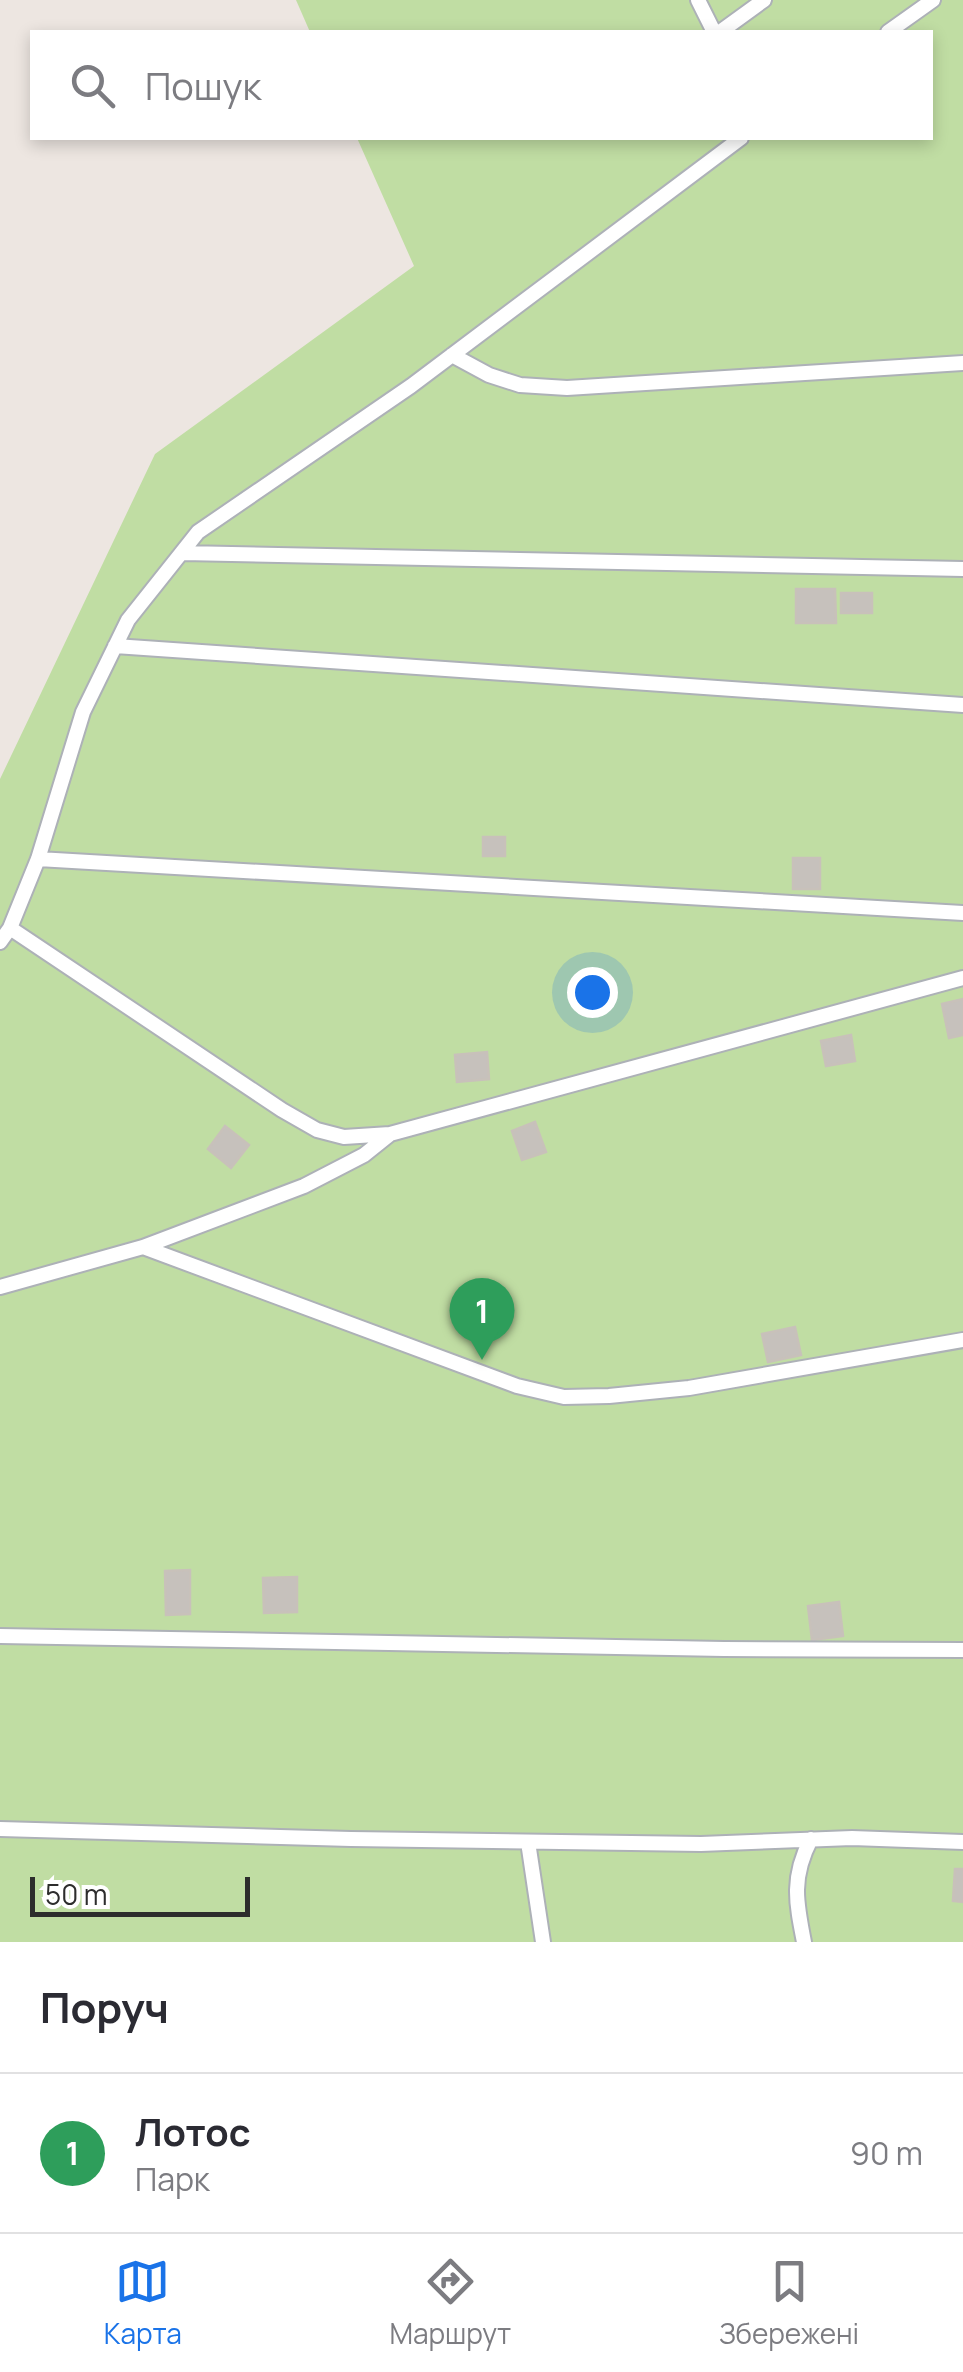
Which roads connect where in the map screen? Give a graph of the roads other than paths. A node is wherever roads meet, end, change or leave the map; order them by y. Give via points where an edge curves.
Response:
1 (698, 0) edge
2 (764, 0) edge
3 (933, 0) edge
4 (716, 30) edge
5 (720, 30) edge
6 (891, 30) edge
7 (738, 140) edge
8 (452, 355) junction
9 (963, 363) edge
10 (182, 553) junction
11 (963, 569) edge
12 (115, 646) junction
13 (963, 705) edge
14 (38, 859) junction
15 (963, 913) edge
16 (10, 928) junction
17 (0, 942) edge
18 (963, 978) edge
19 (390, 1134) junction
20 (143, 1247) junction
21 (0, 1287) edge
22 (963, 1340) edge
23 (0, 1636) edge
24 (963, 1650) edge
25 (0, 1829) edge
26 (811, 1839) junction
27 (528, 1842) junction
28 (963, 1842) edge
29 (543, 1942) edge
30 (804, 1942) edge

1 - 4 lane
2 - 5 lane
3 - 6 lane
7 - 8 lane
8 - 9 lane via 520,385 567,388
8 - 10 lane via 198,532
10 - 11 lane
10 - 12 lane
12 - 13 lane
12 - 14 lane via 83,712
14 - 15 lane
14 - 16 lane
16 - 17 lane
16 - 19 lane via 317,1130
18 - 19 lane
19 - 20 lane via 364,1156 304,1186
20 - 21 lane
20 - 22 lane via 517,1386 564,1397 689,1388
23 - 24 lane
25 - 27 lane
26 - 27 lane
26 - 28 lane
26 - 30 lane via 796,1885
27 - 29 lane

